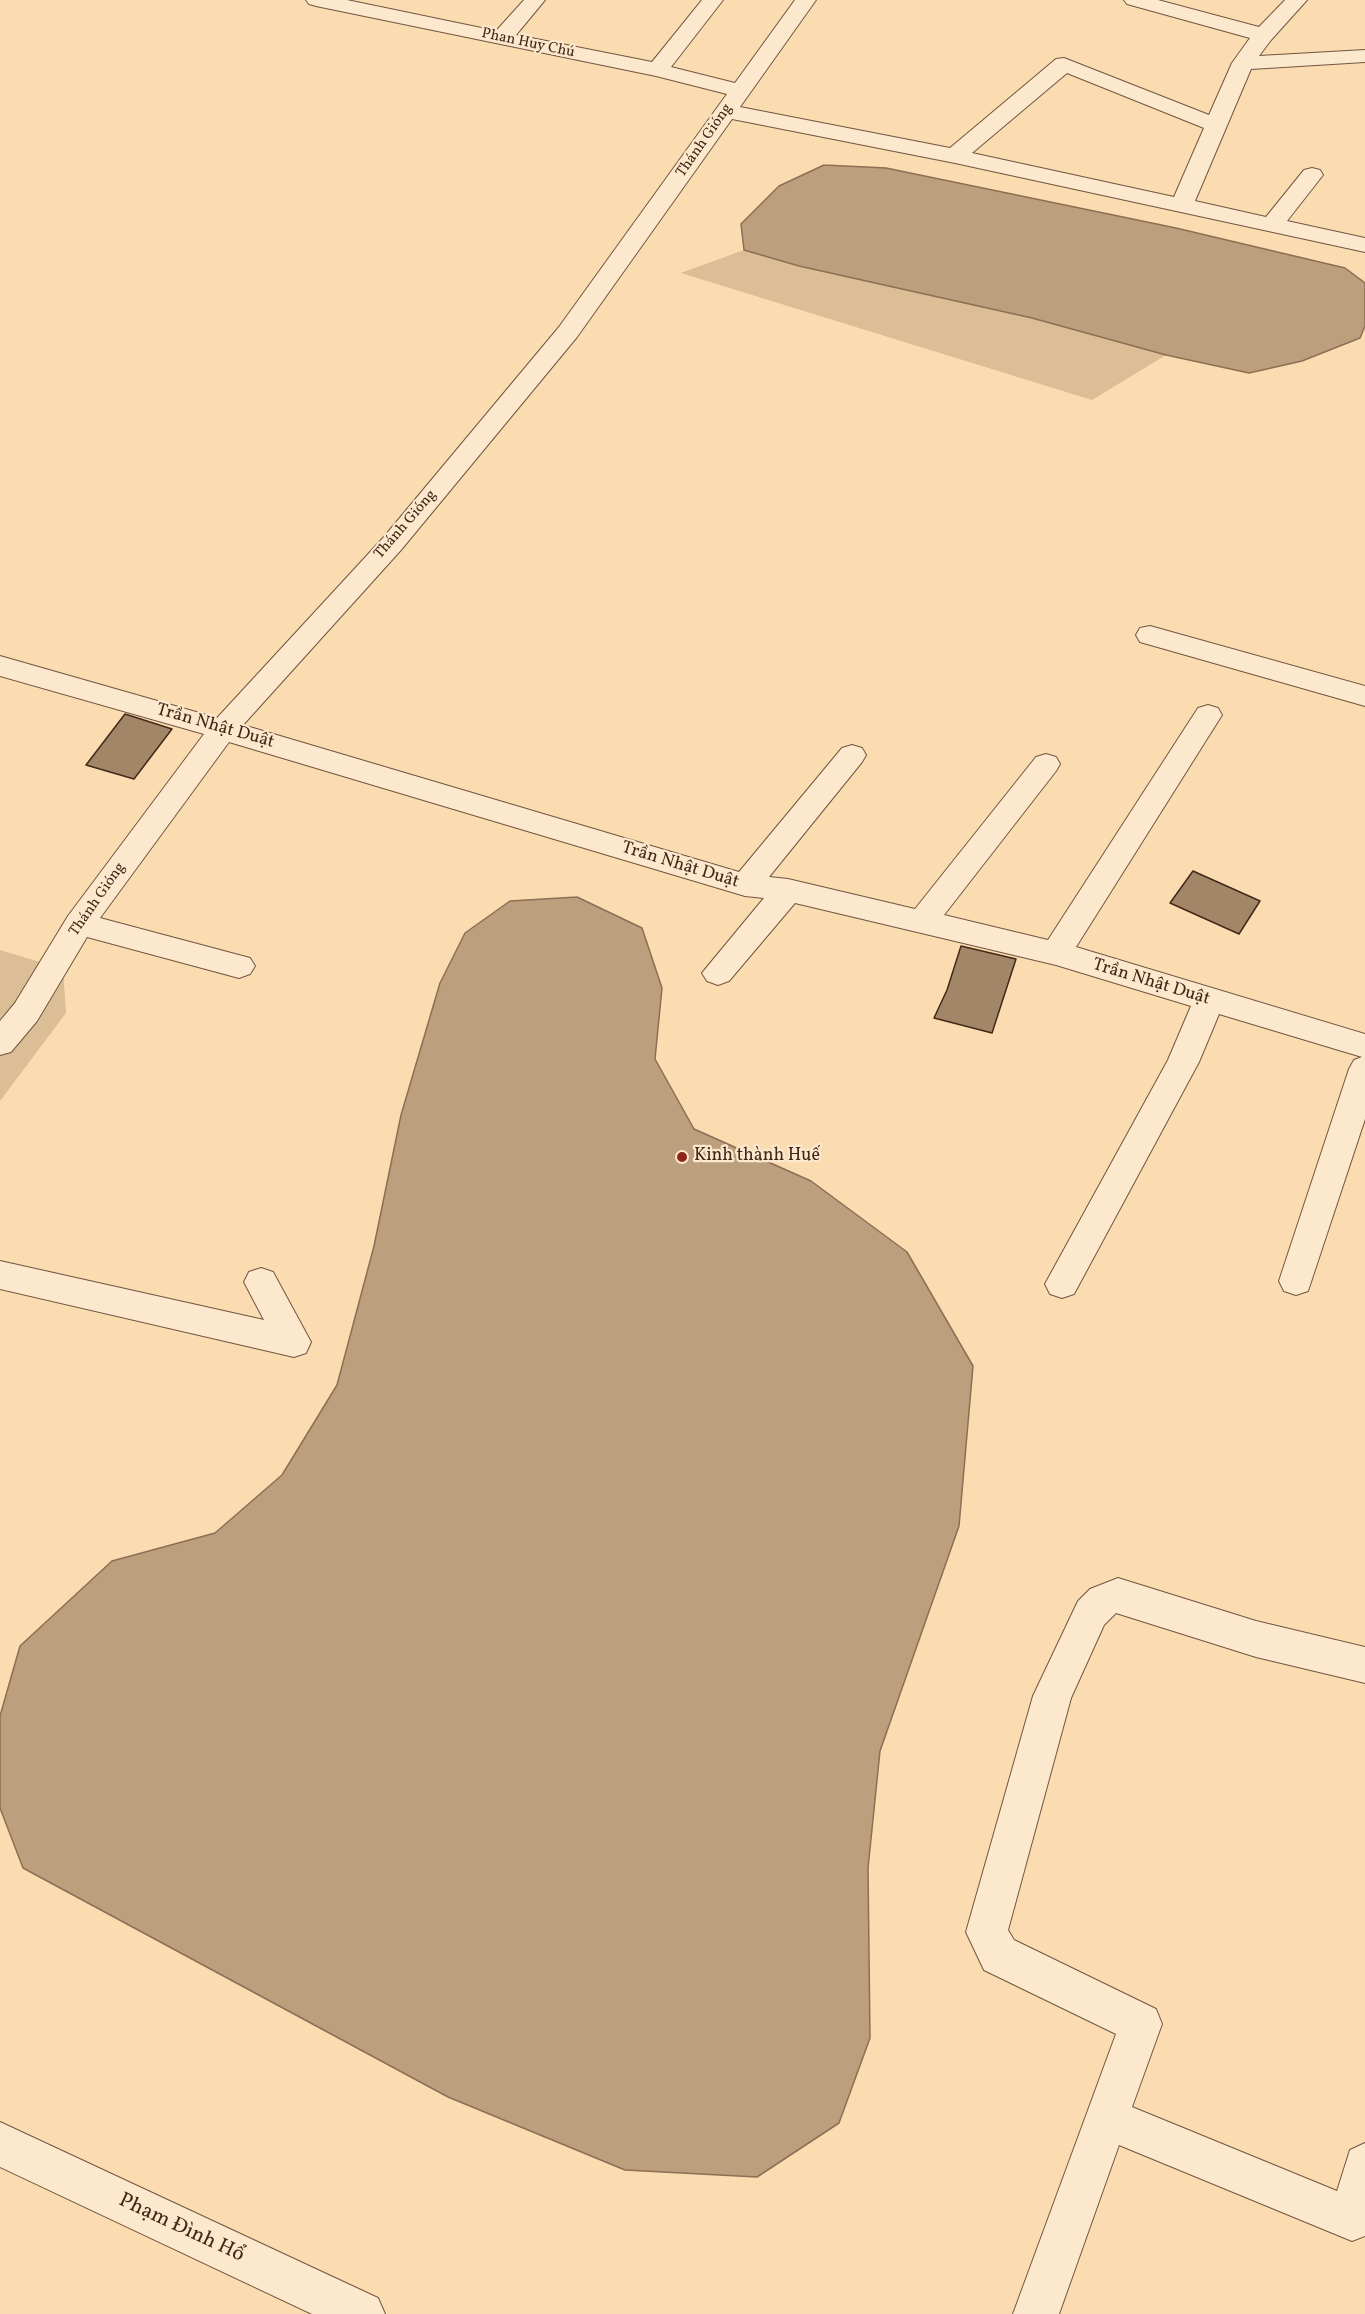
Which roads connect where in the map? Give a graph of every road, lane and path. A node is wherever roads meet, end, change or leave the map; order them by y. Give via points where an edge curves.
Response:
1 (316, 0) edge
2 (535, 0) edge
3 (713, 0) edge
4 (806, 0) edge
5 (1296, 0) edge
6 (1143, 1) edge
7 (365, 4) edge
8 (1263, 35) junction
9 (501, 38) junction
10 (1365, 56) edge
11 (1244, 63) junction
12 (657, 70) junction
13 (733, 101) junction
14 (1217, 126) junction
15 (955, 156) junction
16 (1312, 176) dead end
17 (1181, 206) junction
18 (1271, 226) junction
19 (1365, 245) edge
20 (1150, 635) dead end
21 (0, 666) edge
22 (1365, 696) edge
23 (1208, 715) dead end
24 (223, 729) junction
25 (852, 755) dead end
26 (1046, 764) dead end
27 (745, 885) junction
28 (788, 890) junction
29 (922, 922) junction
30 (79, 924) junction
31 (1056, 953) junction
32 (239, 966) dead end
33 (718, 973) dead end
34 (1209, 1001) junction
35 (13, 1007) edge
36 (0, 1043) edge
37 (1365, 1046) edge
38 (1365, 1069) edge
39 (0, 1275) edge
40 (1296, 1281) dead end
41 (261, 1282) dead end
42 (1062, 1284) dead end
43 (1365, 1665) edge
44 (1107, 2118) junction
45 (0, 2144) edge
46 (1365, 2165) edge
47 (362, 2314) edge
48 (1036, 2314) edge

1 - 7 street, Phan Huy Chú
2 - 9 street
3 - 12 street
4 - 13 street, Thánh Gióng
5 - 8 street
6 - 8 street
7 - 9 street, Phan Huy Chú
8 - 11 street
9 - 12 street, Phan Huy Chú
10 - 11 street
11 - 14 street
12 - 13 street, Phan Huy Chú
13 - 15 street, Phan Huy Chú
13 - 24 street, Thánh Gióng via 568,332 392,544
14 - 15 street via 1064,64
14 - 17 street
15 - 17 street, Phan Huy Chú
16 - 18 street
17 - 18 street, Phan Huy Chú
18 - 19 street, Phan Huy Chú
20 - 22 street
21 - 24 street, Trần Nhật Duật
23 - 31 street
24 - 27 street, Trần Nhật Duật
24 - 30 street, Thánh Gióng
25 - 27 street
26 - 29 street
27 - 28 street, Trần Nhật Duật
28 - 29 street, Trần Nhật Duật
28 - 33 street
29 - 31 street, Trần Nhật Duật
30 - 32 street
30 - 35 street, Thánh Gióng
31 - 34 street, Trần Nhật Duật
34 - 37 street, Trần Nhật Duật
34 - 42 street via 1183,1062
35 - 36 street, Thánh Gióng
38 - 40 street
39 - 41 street via 294,1342
43 - 44 street via 1256,1639 1118,1595 1090,1612 1052,1696 987,1932 999,1955 1141,2024
44 - 46 street via 1352,2219
44 - 48 street
45 - 47 street, Phạm Đình Hổ

